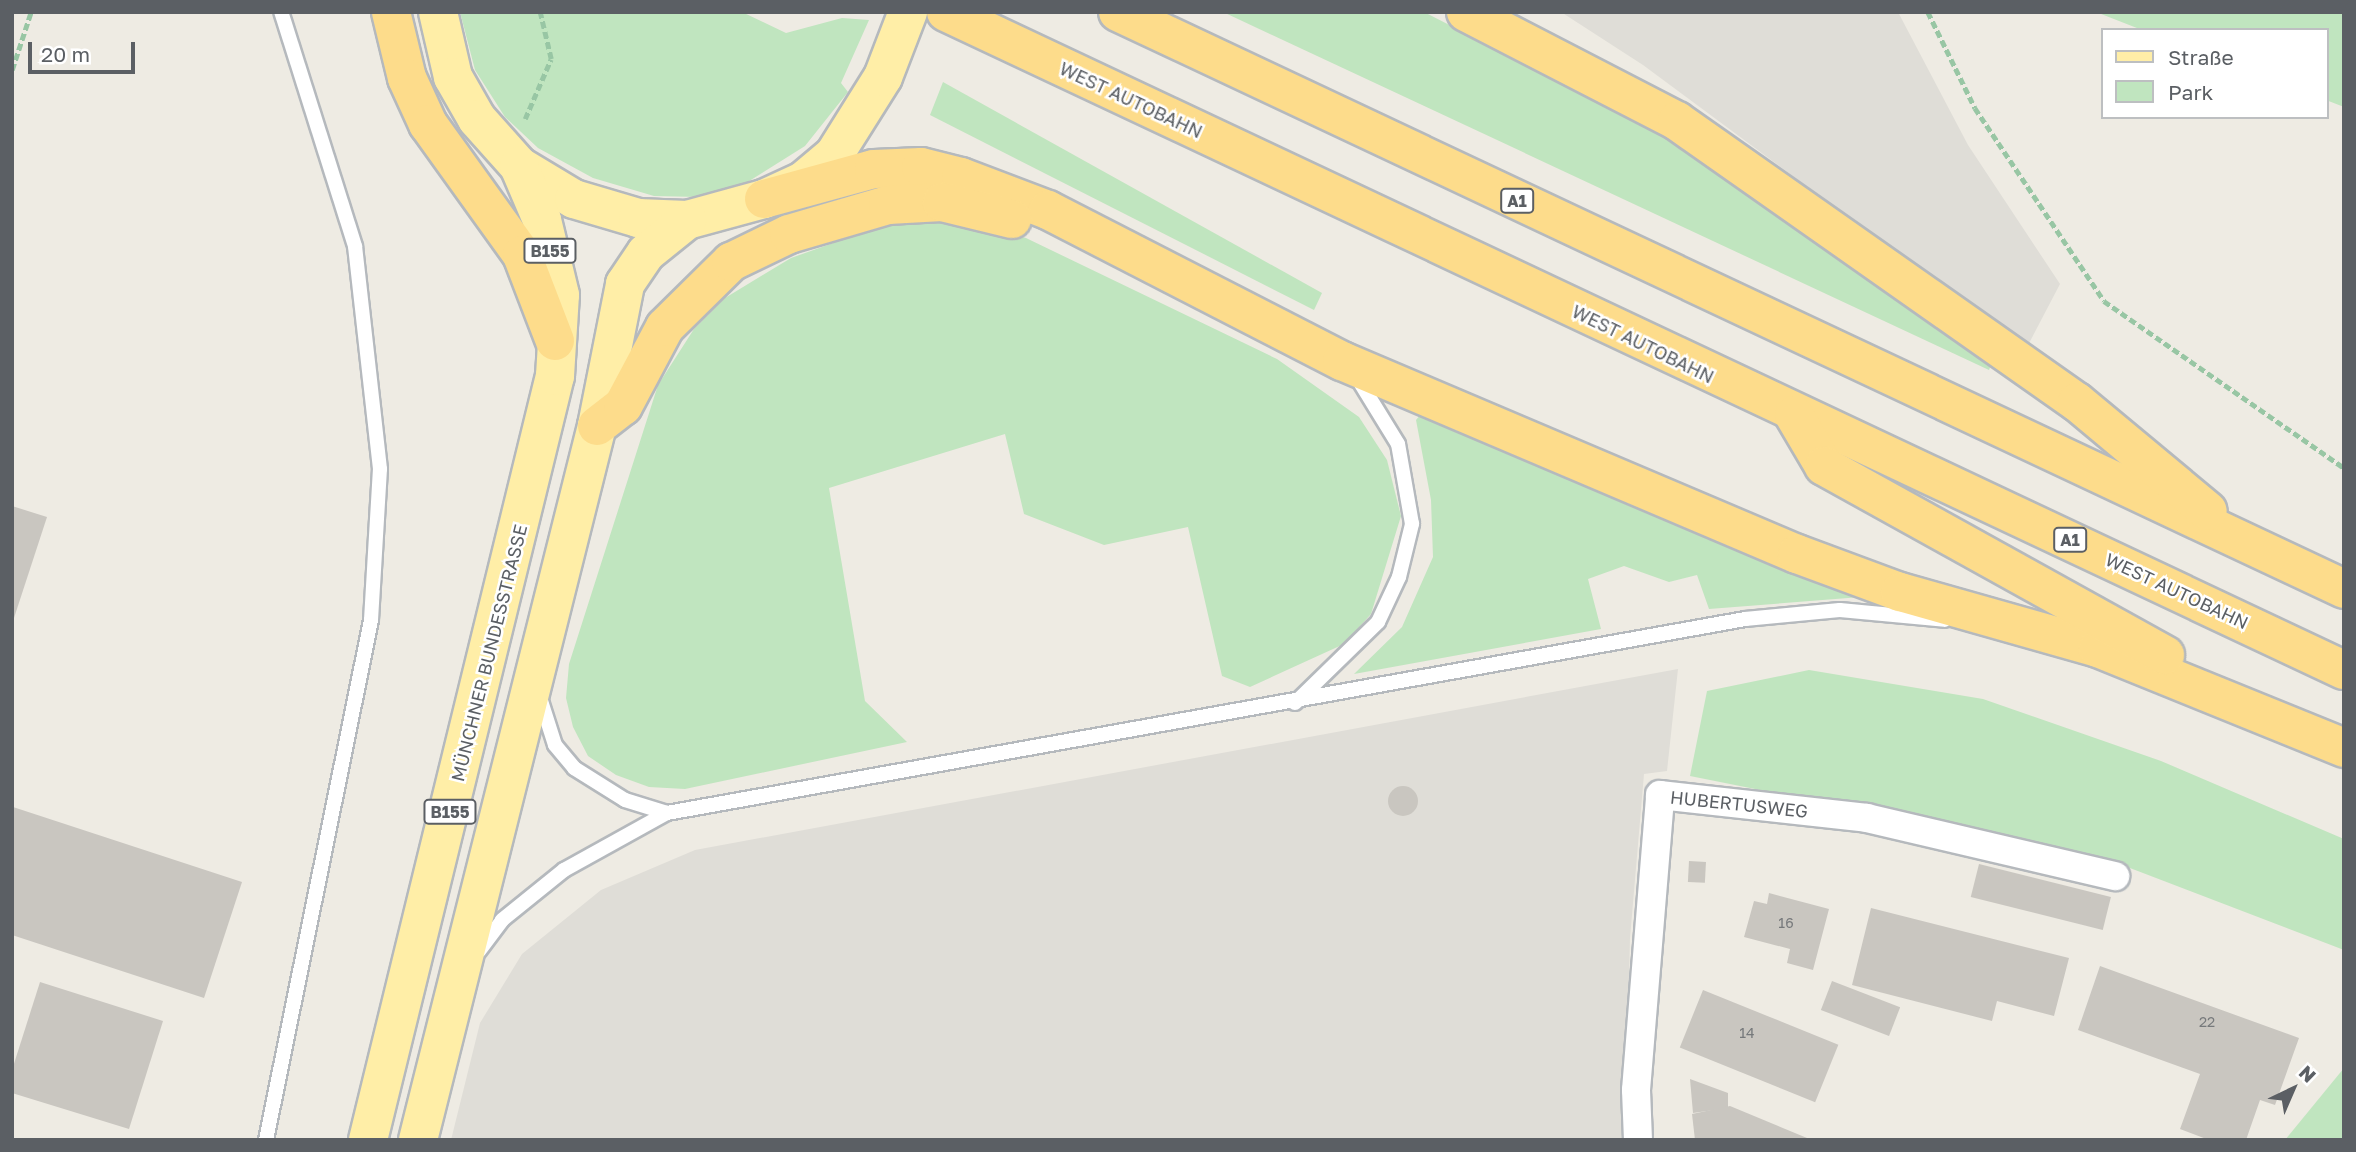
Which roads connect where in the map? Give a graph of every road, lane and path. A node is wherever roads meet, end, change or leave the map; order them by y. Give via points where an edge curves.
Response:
1 (32, 12) edge
2 (281, 12) edge
3 (391, 12) edge
4 (438, 12) edge
5 (540, 12) edge
6 (908, 12) edge
7 (946, 12) edge
8 (1118, 12) edge
9 (1466, 12) edge
10 (1521, 12) edge
11 (1928, 12) edge
12 (12, 70) edge
13 (1622, 90) junction
14 (519, 128) dead end
15 (519, 166) junction
16 (764, 199) junction
17 (687, 220) junction
18 (555, 341) junction
19 (1337, 358) junction
20 (1794, 415) junction
21 (597, 426) junction
22 (2344, 468) edge
23 (2250, 546) junction
24 (2344, 589) edge
25 (1969, 610) junction
26 (537, 664) junction
27 (2344, 670) edge
28 (2224, 694) junction
29 (1294, 704) junction
30 (2344, 748) edge
31 (667, 813) junction
32 (2115, 876) dead end
33 (461, 975) junction
34 (266, 1140) edge
35 (368, 1140) edge
36 (418, 1140) edge
37 (1638, 1140) edge

1 - 12 path
2 - 34 lane via 355,246 380,468 371,621
3 - 18 highway via 407,78 428,124 522,255
4 - 15 main road, MÜNCHNER BUNDESSTRASSE / B155 via 453,77 477,118
5 - 14 path via 549,37 550,66
6 - 16 main road, MÜNCHNER BUNDESSTRASSE / B155 via 883,77 834,155 803,181
7 - 20 highway, WEST AUTOBAHN / A1
8 - 23 highway, A1
9 - 13 highway
10 - 13 highway
11 - 22 path via 1976,108 2104,301
13 - 23 highway via 1677,121 2077,402
15 - 17 main road, MÜNCHNER BUNDESSTRASSE / B155 via 574,199 638,218
15 - 18 main road, MÜNCHNER BUNDESSTRASSE / B155 via 554,269
16 - 17 main road, MÜNCHNER BUNDESSTRASSE / B155
16 - 19 highway via 874,169 921,167 961,177 1048,210
17 - 21 main road, MÜNCHNER BUNDESSTRASSE / B155 via 646,253 625,284
18 - 35 main road, MÜNCHNER BUNDESSTRASSE / B155 via 555,376 530,484
19 - 21 highway via 994,212 942,202 888,205 789,234 732,262 665,327 623,406
19 - 25 highway via 1797,554
19 - 29 lane via 1374,398 1398,444 1412,524 1399,577 1378,622
20 - 27 highway, WEST AUTOBAHN / A1
20 - 28 highway via 1824,466 2132,633
21 - 26 main road, MÜNCHNER BUNDESSTRASSE / B155
23 - 24 highway, A1
25 - 28 highway via 2098,648
25 - 29 lane via 1942,621 1840,610 1745,619
26 - 31 lane via 543,716 574,768 625,800
26 - 33 main road, MÜNCHNER BUNDESSTRASSE / B155
28 - 30 highway
29 - 31 lane
31 - 33 lane via 564,870 502,920
32 - 37 street, HUBERTUSWEG via 1867,818 1660,795 1639,1051
33 - 36 main road, MÜNCHNER BUNDESSTRASSE / B155

